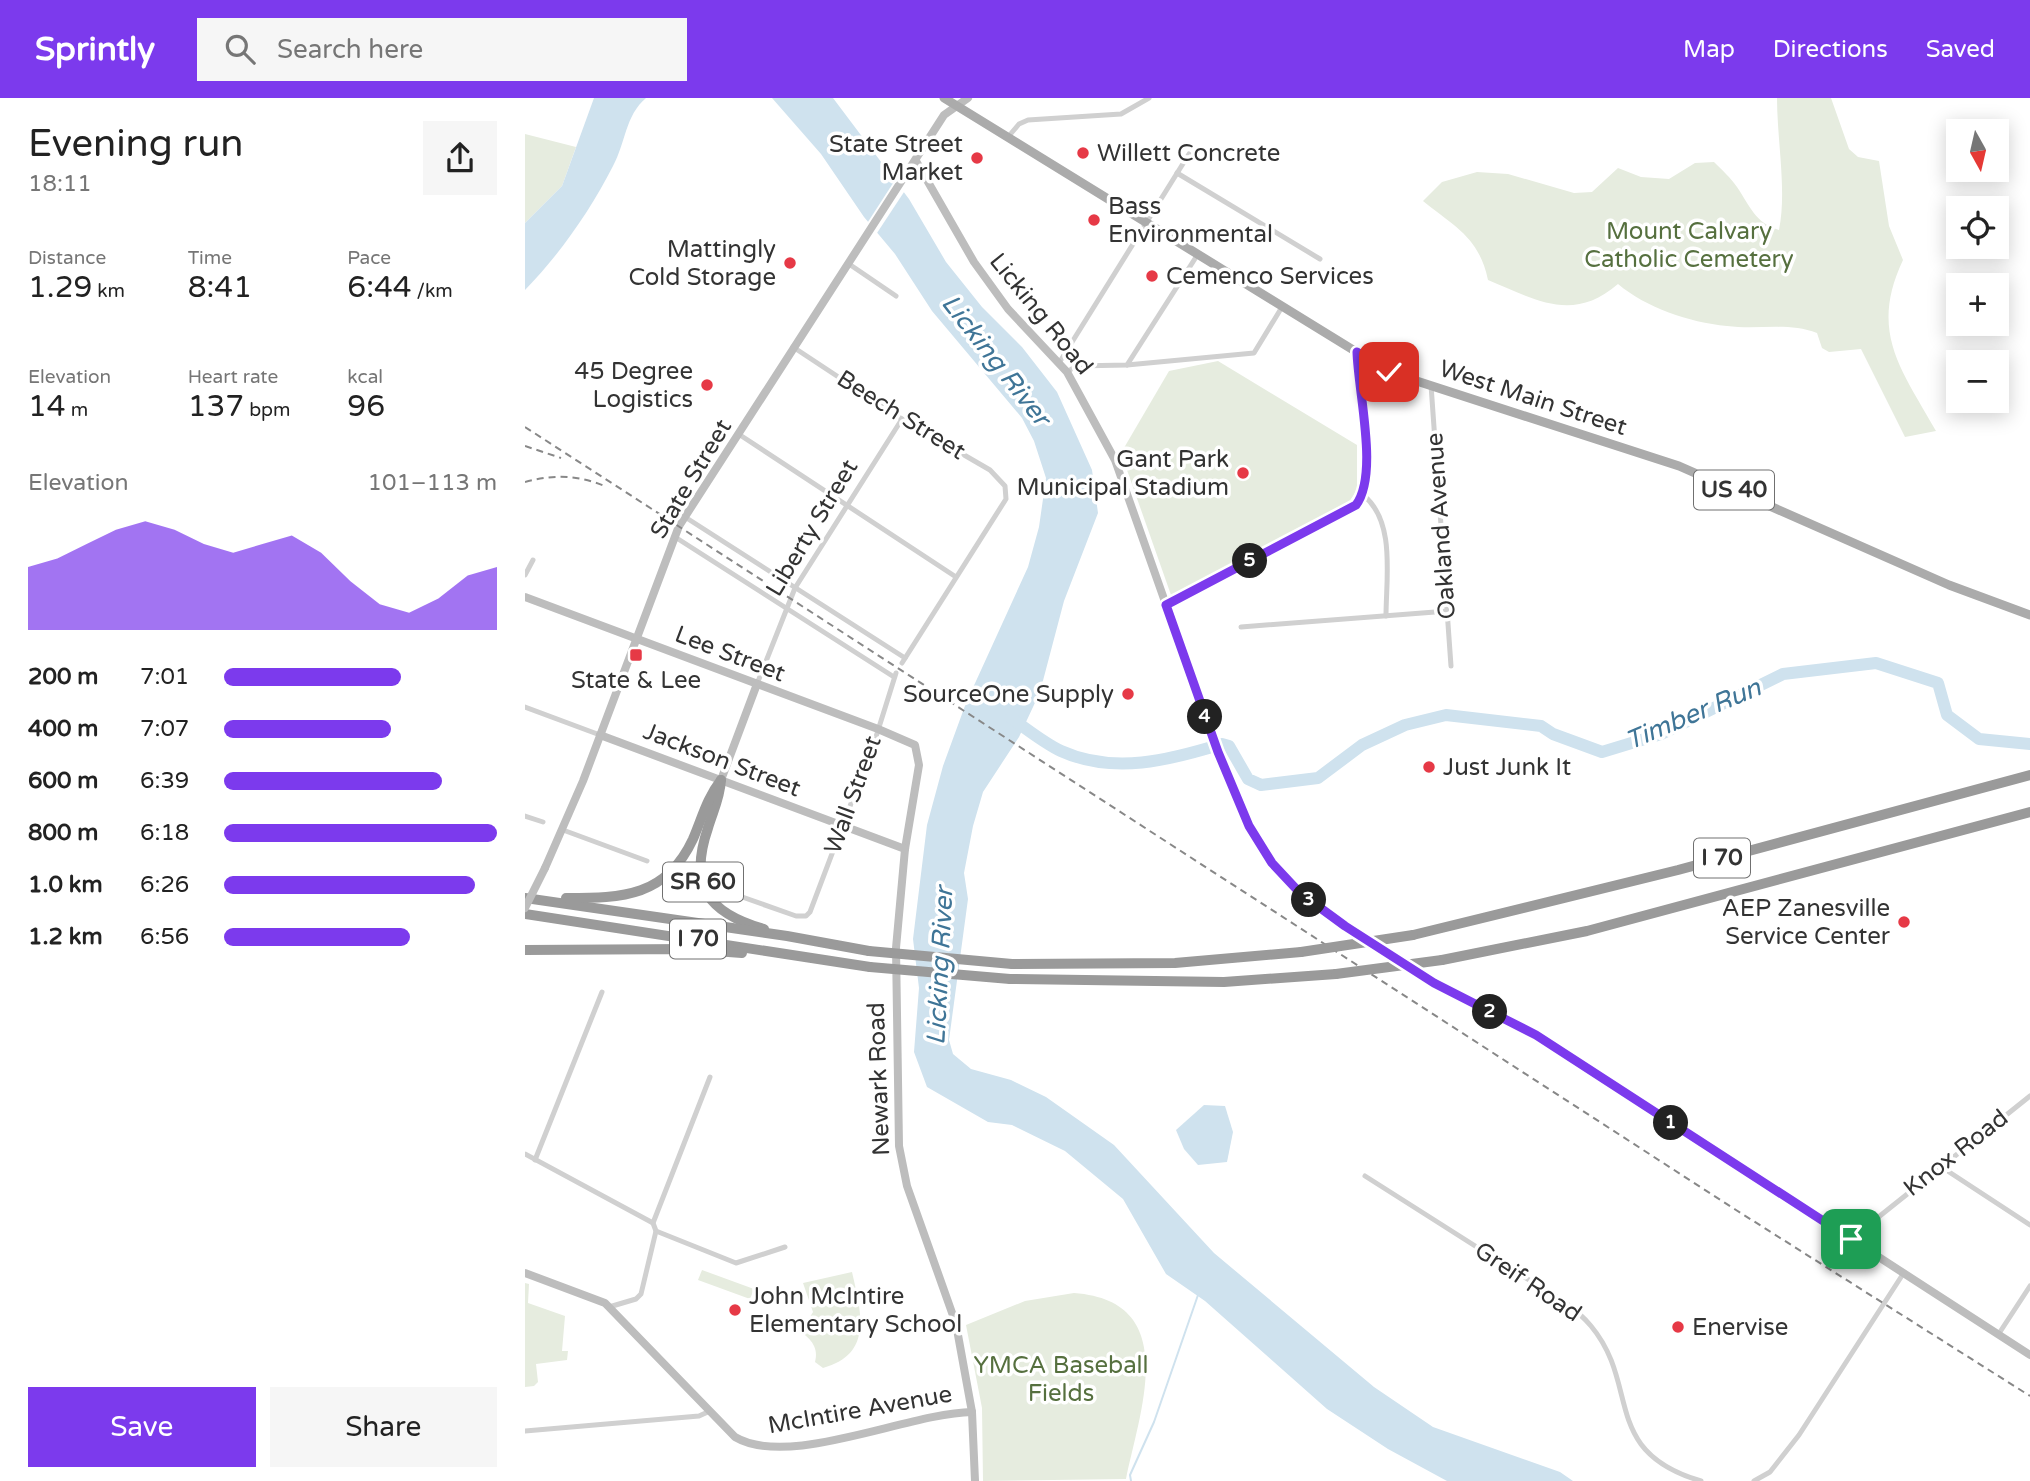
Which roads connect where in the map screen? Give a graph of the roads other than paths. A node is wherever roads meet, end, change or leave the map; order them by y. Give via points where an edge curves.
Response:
1 (944, 98) edge
2 (968, 98) edge
3 (1149, 98) edge
4 (957, 106) junction
5 (1008, 137) junction
6 (1189, 153) dead end
7 (913, 165) junction
8 (1177, 173) junction
9 (1146, 222) junction
10 (1198, 254) junction
11 (1320, 259) dead end
12 (849, 264) junction
13 (896, 296) dead end
14 (1282, 307) junction
15 (793, 347) junction
16 (1357, 352) junction
17 (1059, 363) junction
18 (1127, 365) junction
19 (1067, 372) junction
20 (1431, 385) junction
21 (902, 419) junction
22 (740, 435) junction
23 (1363, 495) junction
24 (845, 504) junction
25 (685, 517) junction
26 (675, 537) junction
27 (533, 560) dead end
28 (525, 575) edge
29 (956, 577) junction
30 (795, 587) junction
31 (525, 597) edge
32 (1166, 605) junction
33 (786, 609) junction
34 (1448, 611) junction
35 (2030, 615) edge
36 (1386, 616) junction
37 (1241, 627) dead end
38 (636, 639) junction
39 (1451, 666) dead end
40 (757, 684) junction
41 (525, 707) edge
42 (877, 729) junction
43 (600, 735) junction
44 (919, 750) joint
45 (2030, 775) edge
46 (721, 780) junction
47 (2030, 812) edge
48 (525, 816) edge
49 (543, 822) dead end
50 (842, 825) junction
51 (563, 830) junction
52 (905, 849) junction
53 (647, 861) dead end
54 (728, 892) dead end
55 (525, 898) edge
56 (525, 908) edge
57 (525, 914) edge
58 (787, 936) junction
59 (525, 950) edge
60 (789, 954) junction
61 (602, 992) dead end
62 (710, 1077) dead end
63 (2030, 1096) edge
64 (525, 1154) edge
65 (535, 1160) junction
66 (1940, 1166) junction
67 (1365, 1175) dead end
68 (653, 1223) junction
69 (2030, 1225) edge
70 (656, 1231) junction
71 (1851, 1239) junction
72 (785, 1247) dead end
73 (525, 1273) edge
74 (1903, 1274) junction
75 (2030, 1286) edge
76 (609, 1307) junction
77 (1998, 1335) junction
78 (2030, 1355) edge
79 (710, 1411) junction
80 (972, 1412) junction
81 (525, 1431) edge
82 (975, 1481) edge
83 (1701, 1481) edge
84 (1753, 1481) edge

1 - 4 main road, West Main Street / US 40
2 - 4 street, State Street
3 - 5 street via 1121,114 1028,120
4 - 5 main road, West Main Street / US 40
4 - 7 street, State Street via 944,115
5 - 9 main road, West Main Street / US 40
6 - 8 street
7 - 12 street, State Street
7 - 17 street, Licking Road via 1008,309
8 - 9 street
8 - 11 street
9 - 10 main road, West Main Street / US 40
9 - 17 street
10 - 14 main road, West Main Street / US 40
10 - 18 street
12 - 13 street
12 - 15 street, State Street
14 - 16 main road, West Main Street / US 40
14 - 18 street via 1254,353
15 - 21 street, Beech Street
15 - 22 street, State Street
16 - 20 main road, West Main Street / US 40 via 1389,372
16 - 23 street via 1366,470
17 - 19 street, Licking Road
18 - 19 street via 1076,366
19 - 32 street, Licking Road via 1115,460
20 - 34 street, Oakland Avenue
20 - 35 main road, West Main Street / US 40 via 1679,466 1949,585
21 - 24 street, Liberty Street
21 - 29 street, Beech Street via 990,470 1005,486 1006,499
22 - 24 street
22 - 25 street, State Street
23 - 32 street via 1340,515
23 - 36 street via 1377,510 1384,530
24 - 29 street
24 - 30 street, Liberty Street
25 - 26 street, State Street
25 - 30 street
26 - 33 street
26 - 38 street, State Street
27 - 28 street
29 - 30 street via 903,660
30 - 33 street, Liberty Street
31 - 38 street, Lee Street
32 - 71 street, Licking Road via 1249,826 1272,863 1317,907 1434,983 1536,1035
33 - 40 street, Liberty Street
33 - 42 street, Wall Street via 895,675
34 - 36 street
34 - 39 street, Oakland Avenue
36 - 37 street
38 - 40 street, Lee Street
38 - 43 street, State Street
40 - 42 street, Lee Street
40 - 46 street, Liberty Street
41 - 43 street, Jackson Street
42 - 44 street, Lee Street
42 - 50 street, Wall Street
43 - 46 street, Jackson Street
43 - 51 street, State Street
44 - 52 street, Newark Road
45 - 58 highway, I 70, bridge via 1678,870 1413,935 1301,952 1175,963 1011,964 869,951
46 - 50 street, Jackson Street
46 - 55 highway via 711,792 687,852 656,884 614,898
46 - 58 highway, SR 60 via 702,848 700,865 706,891 723,913
47 - 60 highway, I 70, bridge via 1587,931 1442,960 1336,974 1224,982 1010,979 870,967
48 - 49 street
50 - 52 street, Jackson Street
50 - 54 street, Wall Street via 806,916
51 - 53 street
51 - 56 street, State Street, bridge
52 - 80 street, Newark Road via 895,997 899,1146 914,1208 951,1304
55 - 58 highway, I 70
57 - 60 highway, I 70
59 - 60 highway
61 - 65 street
62 - 68 street
63 - 66 street, Knox Road
64 - 65 street
65 - 68 street
66 - 69 street
66 - 71 street, Knox Road
67 - 83 street, Greif Road via 1582,1317 1609,1355 1624,1414 1644,1449 1670,1469
68 - 70 street
70 - 72 street via 736,1263
70 - 76 street via 641,1294
71 - 74 street, Licking Road
73 - 76 street, McIntire Avenue
74 - 77 street, Licking Road
74 - 84 street via 1791,1446 1770,1472
75 - 77 street
76 - 79 street, McIntire Avenue
77 - 78 street, Licking Road
79 - 80 street, McIntire Avenue via 747,1444 777,1448
79 - 81 street via 691,1417
80 - 82 street, Newark Road

